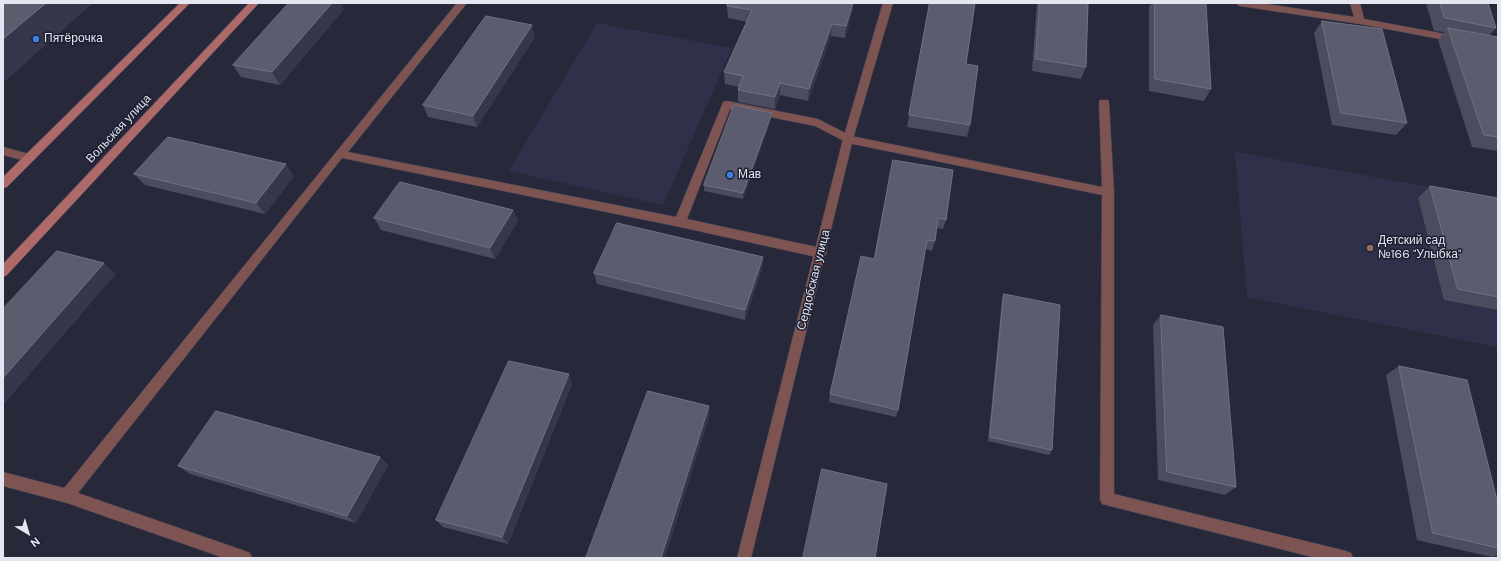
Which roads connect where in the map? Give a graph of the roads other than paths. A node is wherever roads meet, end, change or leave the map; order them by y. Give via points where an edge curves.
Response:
1 (185, 3) edge
2 (254, 3) edge
3 (462, 3) edge
4 (888, 3) edge
5 (1240, 3) edge
6 (1355, 3) edge
7 (1360, 22) junction
8 (1467, 41) edge
9 (1104, 103) dead end
10 (848, 139) junction
11 (3, 151) edge
12 (340, 154) junction
13 (29, 158) junction
14 (3, 184) edge
15 (1108, 192) junction
16 (680, 222) junction
17 (821, 253) junction
18 (3, 272) edge
19 (3, 479) edge
20 (67, 496) junction
21 (245, 558) edge
22 (744, 558) edge
23 (1346, 558) edge

1 - 13 main road
2 - 18 main road, Вольская улица
3 - 12 street
4 - 10 street, Сердобская улица
5 - 7 street
6 - 7 street
7 - 8 street
9 - 15 street
10 - 15 street
10 - 16 street via 818,122 727,105
10 - 17 street, Сердобская улица
11 - 13 street
12 - 16 street
12 - 20 street
13 - 14 main road
15 - 23 street via 1108,499
16 - 17 street
17 - 22 street, Сердобская улица
19 - 20 street
20 - 21 street

